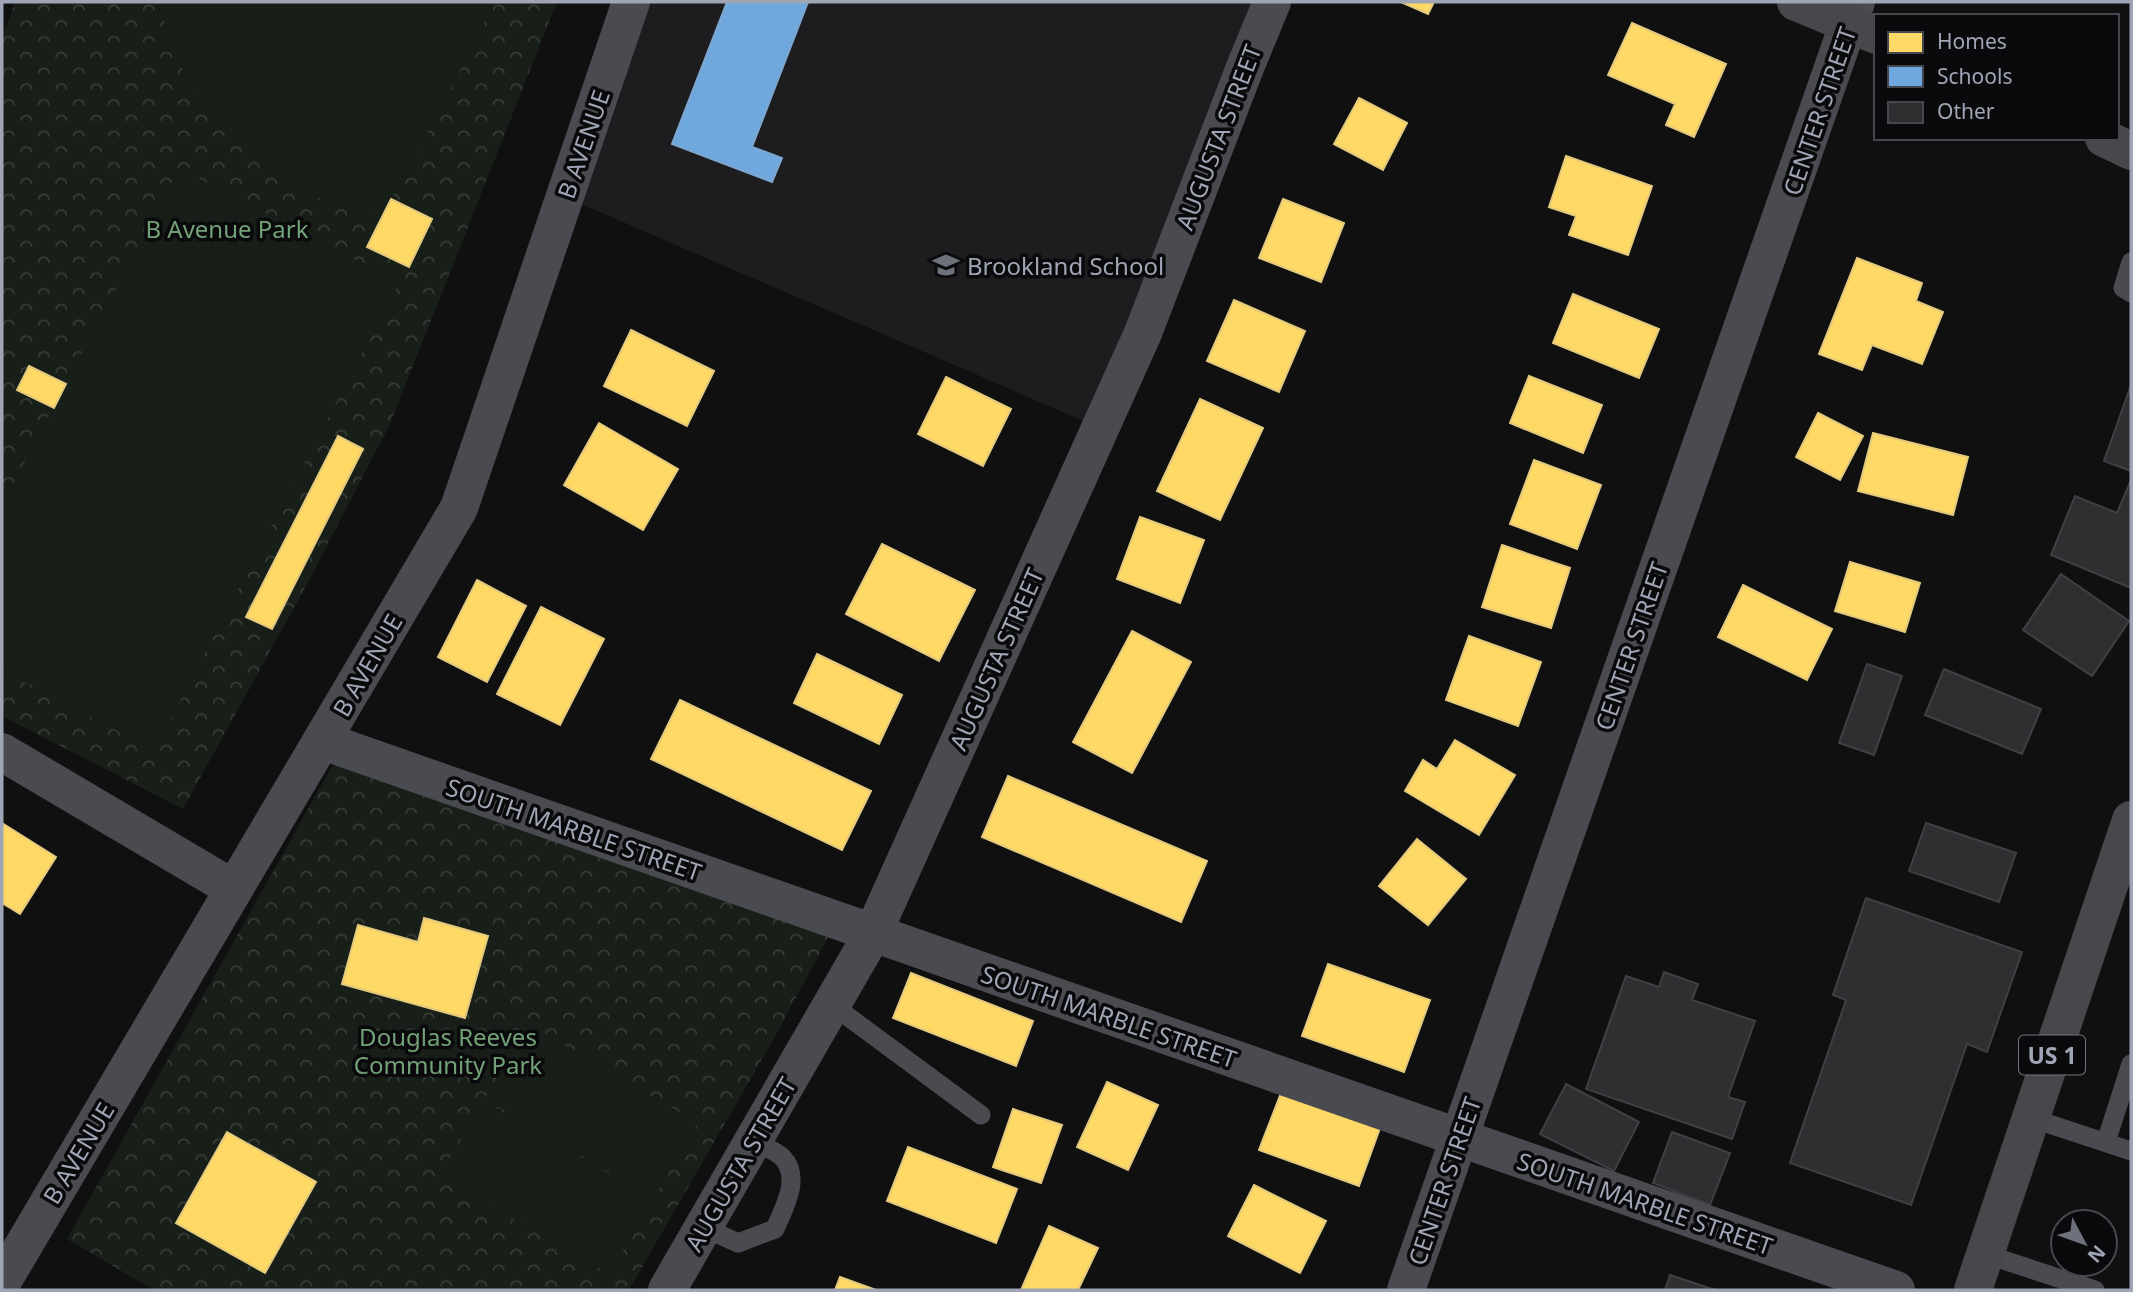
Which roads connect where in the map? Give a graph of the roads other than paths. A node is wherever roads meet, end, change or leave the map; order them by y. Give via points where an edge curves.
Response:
1 (631, 2) edge
2 (1272, 2) edge
3 (1796, 2) edge
4 (1860, 20) edge
5 (2108, 140) edge
6 (2131, 151) edge
7 (2131, 262) edge
8 (2131, 293) edge
9 (323, 741) junction
10 (2, 752) edge
11 (2131, 820) edge
12 (234, 888) junction
13 (873, 933) junction
14 (831, 1004) junction
15 (2131, 1064) edge
16 (982, 1115) dead end
17 (2031, 1118) junction
18 (1459, 1138) junction
19 (752, 1141) junction
20 (2106, 1142) junction
21 (2131, 1151) edge
22 (703, 1227) junction
23 (1985, 1254) junction
24 (2, 1282) edge
25 (667, 1290) edge
26 (1406, 1290) edge
27 (1896, 1290) edge
28 (1973, 1290) edge
29 (2095, 1290) edge

1 - 9 street, B AVENUE via 459,508
2 - 13 street, AUGUSTA STREET via 1143,333
3 - 4 main road
4 - 18 street, CENTER STREET
5 - 6 main road
7 - 8 lane via 2123,288
9 - 12 street, B AVENUE
9 - 13 street, SOUTH MARBLE STREET
10 - 12 street
11 - 17 main road, US 1 via 2113,895
12 - 24 street, B AVENUE
13 - 14 street, AUGUSTA STREET
13 - 18 street, SOUTH MARBLE STREET
14 - 16 lane
14 - 19 street, AUGUSTA STREET
15 - 20 lane
17 - 20 lane
17 - 23 main road, US 1
18 - 26 street, CENTER STREET
18 - 27 street, SOUTH MARBLE STREET
19 - 22 street, AUGUSTA STREET
19 - 22 lane via 781,1157 790,1171 789,1196 775,1229 738,1243
20 - 21 lane
22 - 25 street, AUGUSTA STREET
23 - 28 main road, US 1
23 - 29 lane

